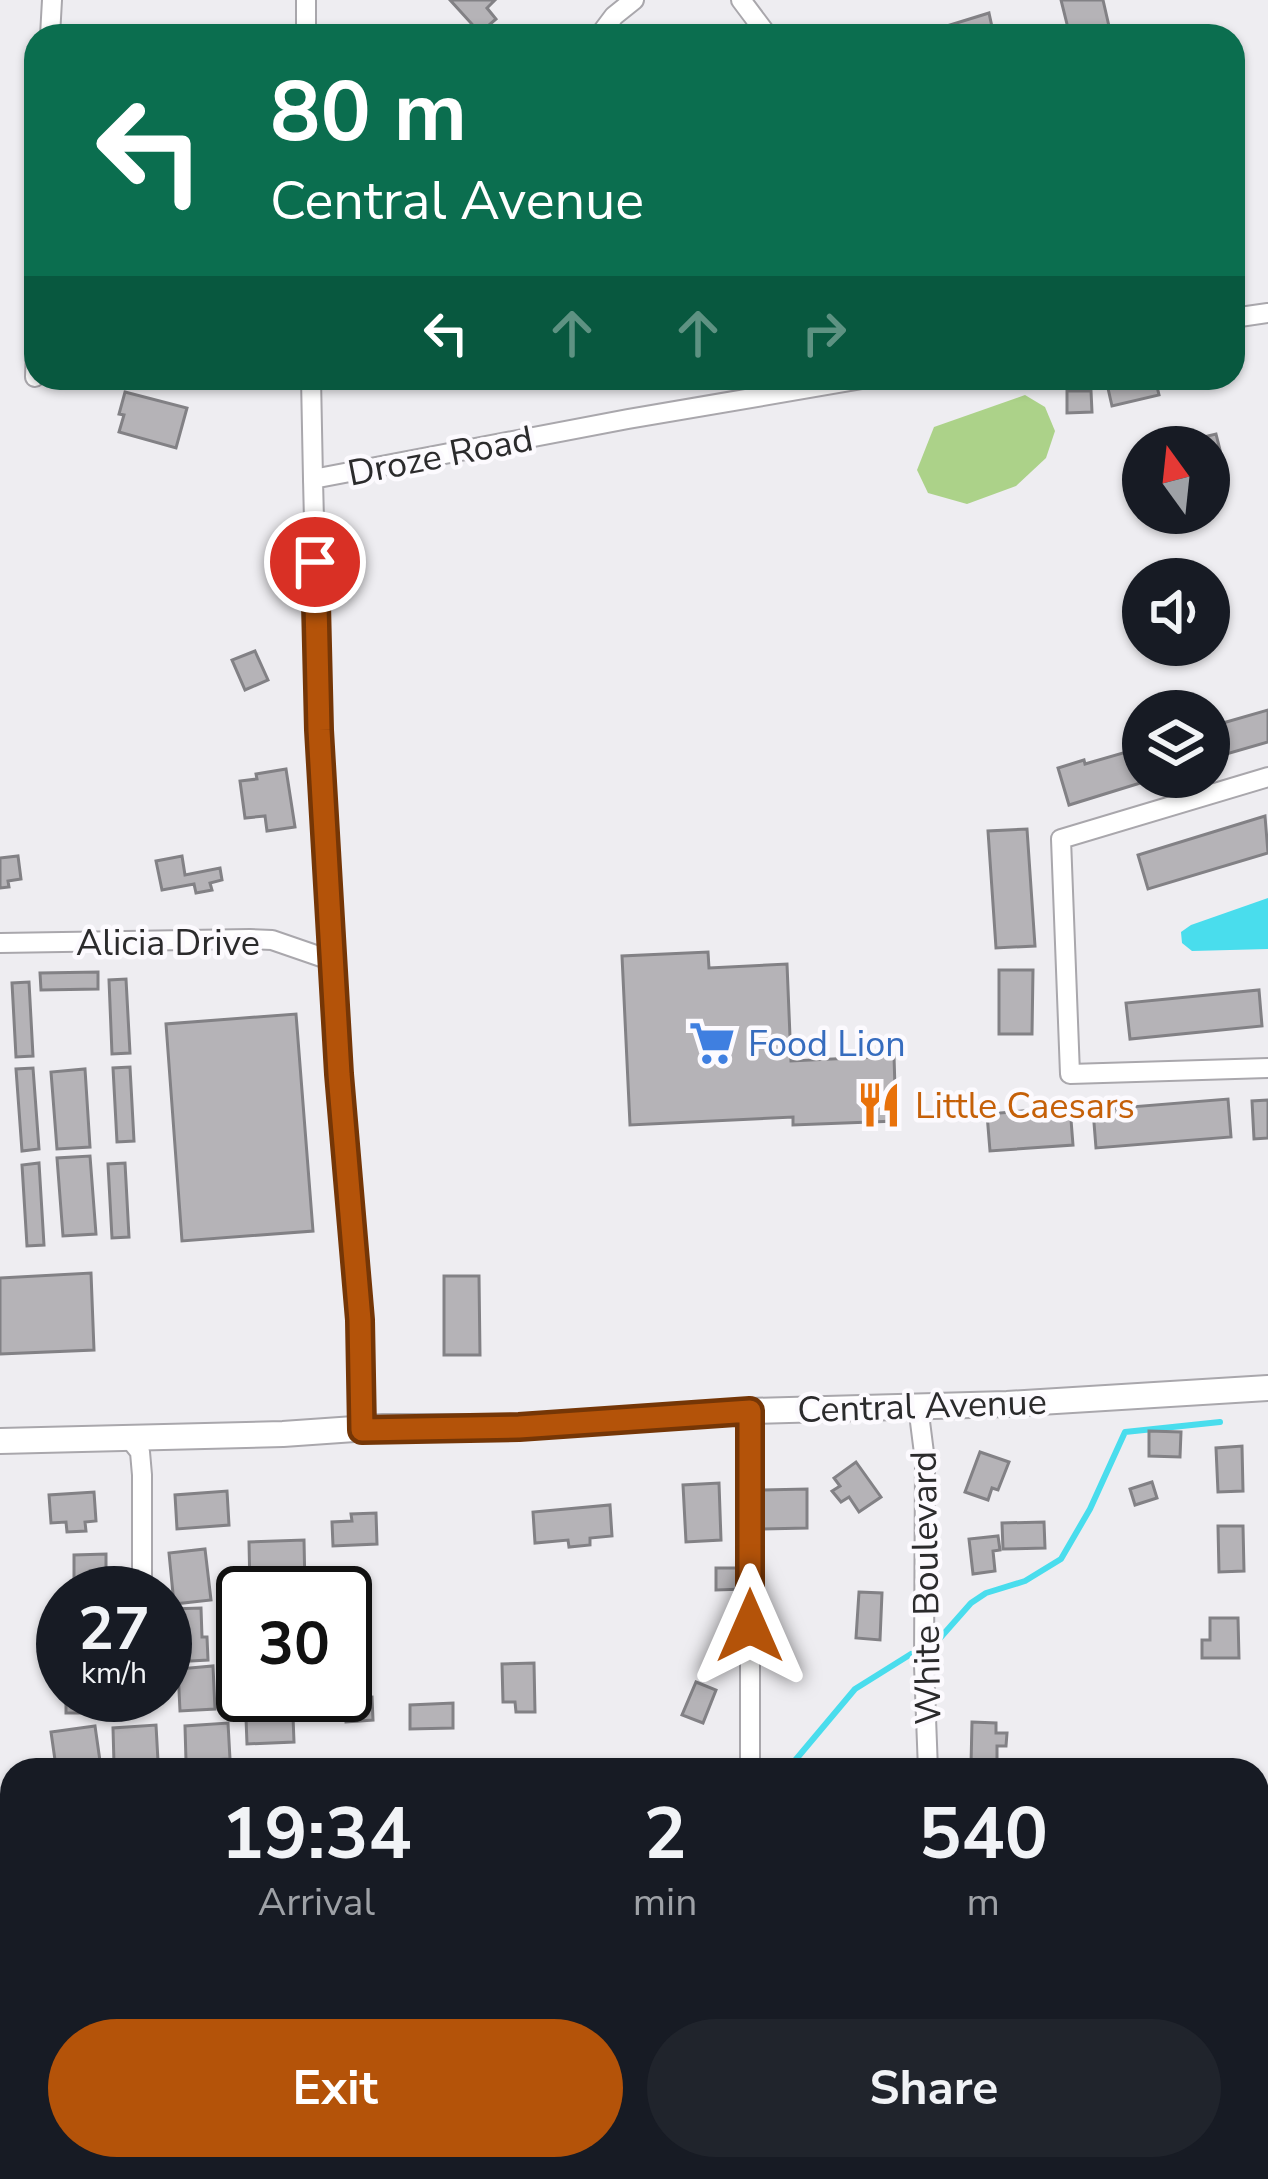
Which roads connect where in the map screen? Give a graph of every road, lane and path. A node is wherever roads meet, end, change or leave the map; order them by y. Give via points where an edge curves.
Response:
1 (634, 0) edge
2 (608, 24) edge
3 (311, 390) edge
4 (798, 390) edge
5 (313, 479) junction
6 (1268, 777) edge
7 (0, 943) edge
8 (333, 961) junction
9 (1268, 1068) edge
10 (1268, 1388) edge
11 (918, 1406) junction
12 (750, 1411) junction
13 (362, 1430) junction
14 (128, 1438) junction
15 (0, 1441) edge
16 (142, 1566) edge
17 (750, 1758) edge
18 (928, 1758) edge

1 - 2 street
3 - 5 street
4 - 5 street, Droze Road
5 - 8 street, Droze Road
6 - 9 street via 1061,839 1070,1074
7 - 8 street, Alicia Drive via 272,940
8 - 13 street, Droze Road
10 - 11 street, Central Avenue
11 - 12 street, Central Avenue
11 - 18 street, White Boulevard
12 - 13 street, Central Avenue
12 - 17 street
13 - 14 street, Central Avenue
14 - 15 street, Central Avenue
14 - 16 street via 140,1452

